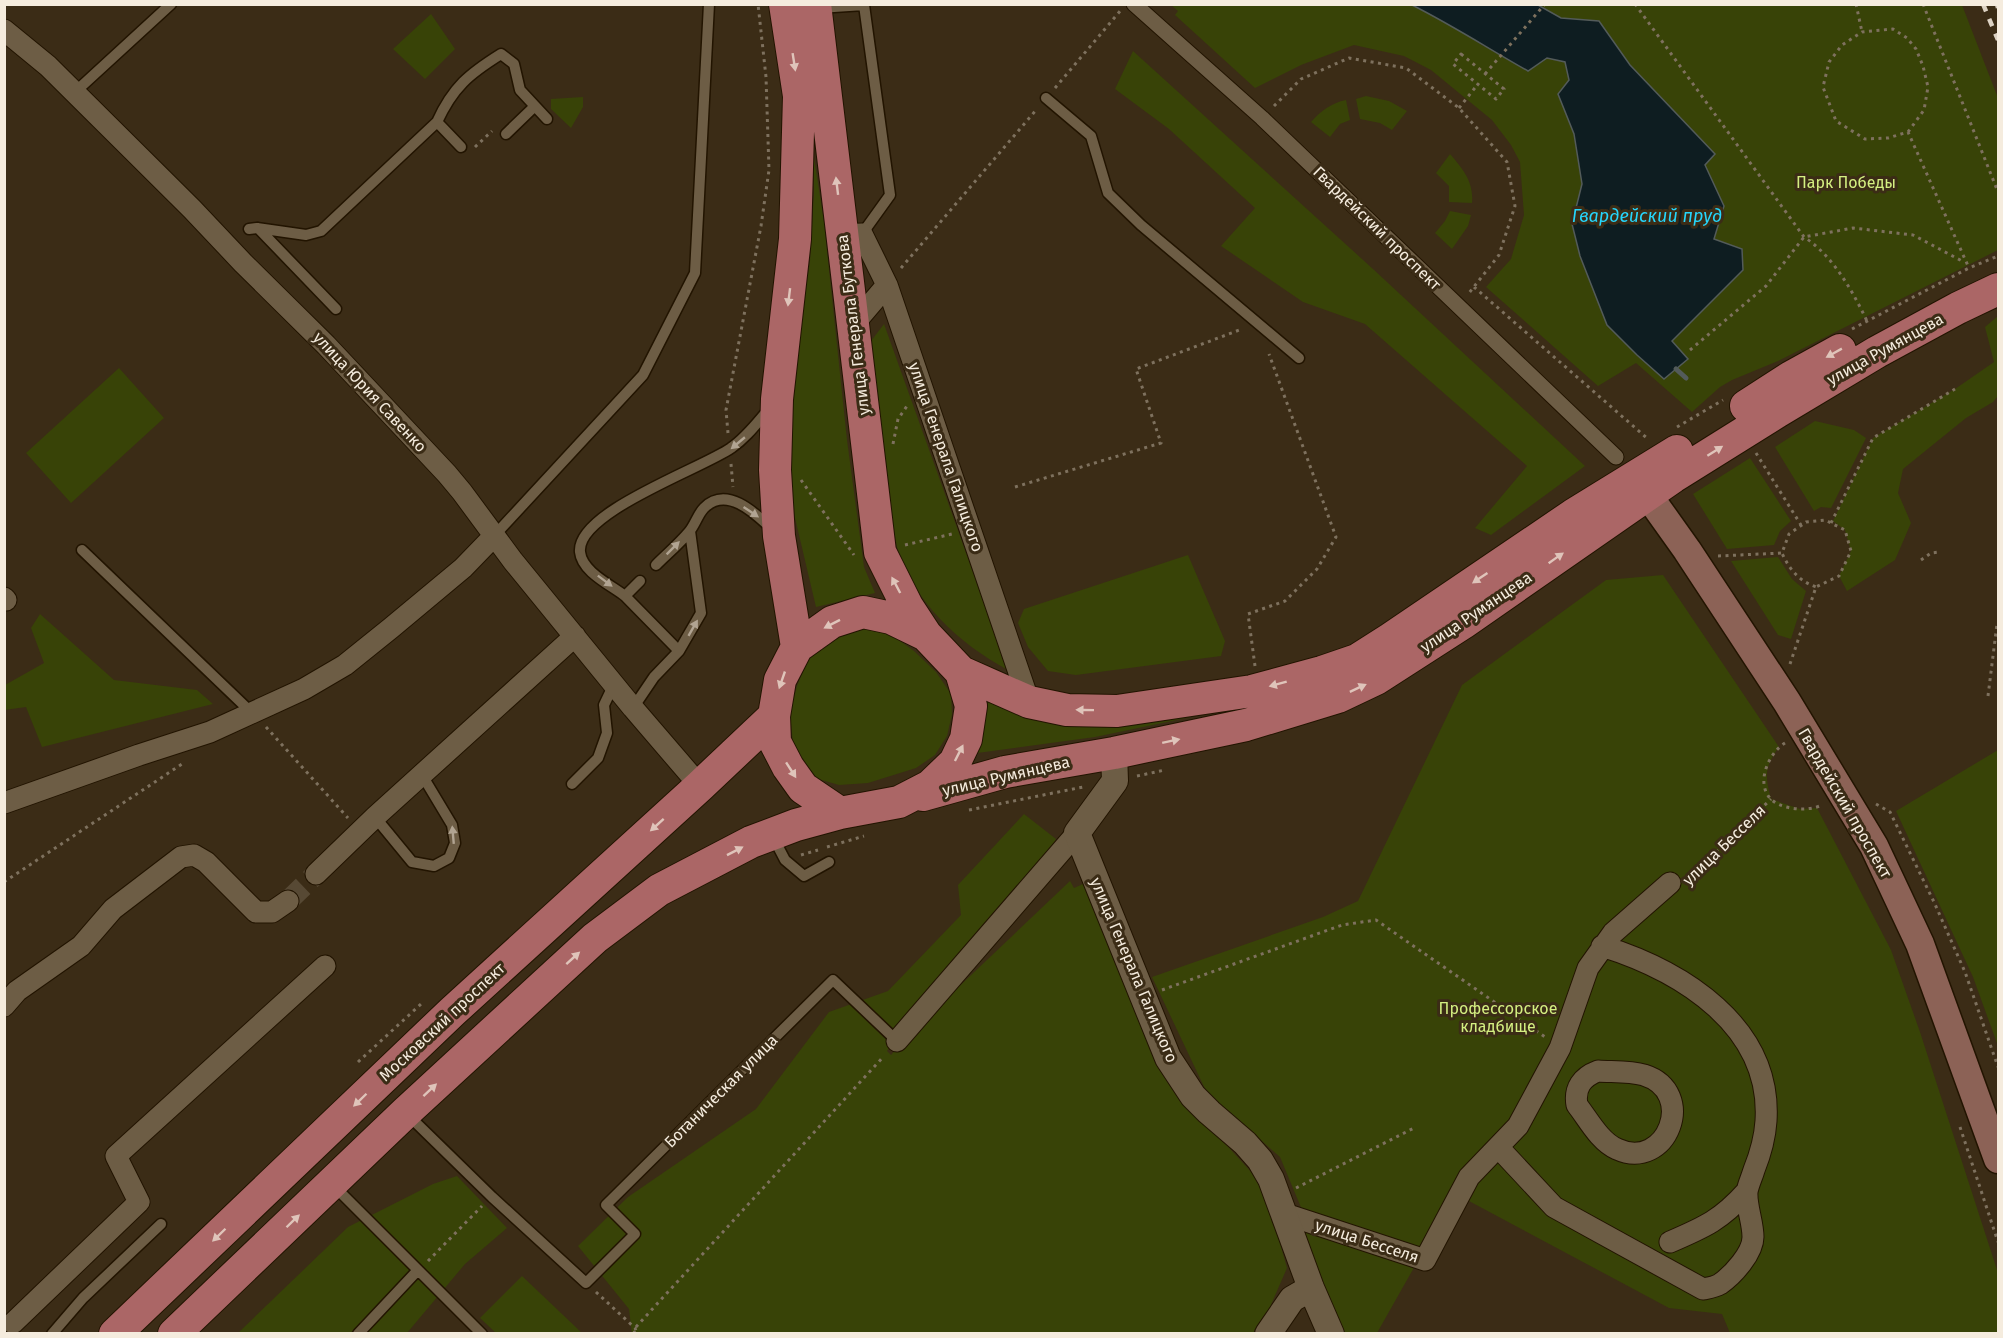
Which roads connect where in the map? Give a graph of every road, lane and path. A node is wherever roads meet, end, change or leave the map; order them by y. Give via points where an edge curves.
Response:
1 (171, 4) edge
2 (709, 4) edge
3 (758, 4) edge
4 (784, 4) edge
5 (1126, 4) edge
6 (1134, 4) edge
7 (1545, 4) edge
8 (1635, 4) edge
9 (1856, 4) edge
10 (1923, 4) edge
11 (815, 7) edge
12 (4, 30) edge
13 (1862, 32) junction
14 (1485, 74) junction
15 (1478, 84) junction
16 (74, 93) junction
17 (1046, 98) junction
18 (535, 106) junction
19 (1459, 108) junction
20 (1262, 118) junction
21 (547, 119) dead end
22 (437, 122) junction
23 (508, 132) joint
24 (1908, 132) junction
25 (461, 147) joint
26 (1998, 192) edge
27 (852, 234) junction
28 (1804, 237) junction
29 (1965, 262) junction
30 (1984, 269) edge
31 (887, 285) junction
32 (1474, 287) junction
33 (1998, 289) edge
34 (1458, 306) junction
35 (336, 309) dead end
36 (1868, 321) dead end
37 (853, 325) junction
38 (1244, 328) dead end
39 (1266, 346) dead end
40 (1690, 350) dead end
41 (1299, 358) dead end
42 (1955, 389) dead end
43 (777, 399) junction
44 (909, 403) dead end
45 (1651, 442) dead end
46 (730, 449) junction
47 (892, 451) dead end
48 (1755, 451) dead end
49 (775, 459) junction
50 (1633, 476) junction
51 (1015, 487) dead end
52 (735, 502) junction
53 (1831, 523) junction
54 (1801, 525) junction
55 (971, 530) junction
56 (690, 531) junction
57 (494, 536) junction
58 (779, 536) junction
59 (82, 550) dead end
60 (880, 552) junction
61 (1939, 552) dead end
62 (1782, 553) junction
63 (1716, 556) dead end
64 (1921, 560) dead end
65 (656, 565) dead end
66 (640, 581) dead end
67 (1816, 587) junction
68 (625, 596) junction
69 (1997, 624) edge
70 (926, 635) junction
71 (575, 636) junction
72 (797, 647) junction
73 (679, 651) junction
74 (1244, 667) dead end
75 (1789, 668) dead end
76 (961, 672) junction
77 (614, 683) junction
78 (1988, 696) dead end
79 (1029, 702) junction
80 (633, 708) junction
81 (774, 716) junction
82 (257, 718) junction
83 (1790, 752) dead end
84 (188, 760) dead end
85 (1170, 768) dead end
86 (1125, 774) junction
87 (422, 775) junction
88 (572, 784) dead end
89 (700, 786) junction
90 (1817, 796) dead end
91 (1771, 800) junction
92 (1870, 800) dead end
93 (899, 802) junction
94 (4, 803) edge
95 (960, 812) dead end
96 (840, 813) junction
97 (367, 824) junction
98 (873, 833) dead end
99 (1077, 833) junction
100 (778, 847) junction
101 (829, 862) dead end
102 (316, 874) tunnel mouth
103 (4, 882) edge
104 (1678, 882) joint
105 (288, 901) tunnel mouth
106 (1602, 946) junction
107 (325, 966) dead end
108 (1155, 992) dead end
109 (425, 1001) dead end
110 (4, 1006) edge
111 (897, 1041) junction
112 (1560, 1048) junction
113 (358, 1062) dead end
114 (1998, 1066) edge
115 (1549, 1068) junction
116 (1580, 1084) junction
117 (406, 1112) junction
118 (1958, 1122) dead end
119 (1414, 1128) dead end
120 (1498, 1147) junction
121 (1998, 1159) edge
122 (331, 1184) junction
123 (1747, 1191) junction
124 (492, 1197) junction
125 (1282, 1206) junction
126 (161, 1224) dead end
127 (1670, 1242) dead end
128 (1998, 1242) edge
129 (418, 1270) junction
130 (586, 1283) junction
131 (1311, 1288) junction
132 (13, 1324) edge
133 (635, 1328) junction
134 (52, 1334) edge
135 (115, 1334) edge
136 (174, 1334) edge
137 (358, 1334) edge
138 (482, 1334) edge
139 (635, 1334) edge
140 (1268, 1334) edge
141 (1331, 1334) edge

1 - 16 lane
2 - 57 lane via 695,273 643,375
3 - 46 path via 766,77 769,170 726,410
4 -> 43 main road via 799,96 795,239
5 - 17 path
6 - 20 street, Гвардейский проспект
7 - 14 path
8 - 28 path
9 - 13 path
10 - 26 path
27 -> 11 main road, улица Генерала Буткова
11 - 27 lane via 864,4 890,195
12 - 16 street, улица Юрия Савенко
13 - 24 path via 1893,29 1916,49 1928,87 1924,110
13 - 24 path via 1842,45 1829,62 1823,87 1836,121 1865,139
14 - 15 path via 1504,89 1496,99
14 - 15 path via 1461,54 1453,64
15 - 19 path
16 - 57 street, улица Юрия Савенко via 355,375 462,492
17 - 31 path
17 - 41 lane via 1091,136 1108,193
18 - 21 lane
18 - 22 lane via 520,90 514,64 501,54 474,70 447,100
18 - 23 lane
19 - 20 path via 1406,68 1349,58 1301,79
19 - 32 path via 1507,162 1515,206 1499,255
20 - 34 street, Гвардейский проспект
22 - 25 lane
22 - 35 lane via 321,231 306,235 253,228
23 - 25 path via 502,121 467,154
24 - 29 path
27 - 31 street, улица Генерала Галицкого
27 - 37 main road, улица Генерала Буткова
28 - 29 path via 1852,228 1913,235
28 - 36 path via 1839,272
28 - 40 path via 1766,286
29 - 30 path
30 -> 50 main road, улица Румянцева via 1801,372
31 - 37 street
31 - 55 street, улица Генерала Галицкого
32 - 34 path
32 - 45 path
50 -> 33 main road, улица Румянцева via 1777,412 1877,352
34 - 50 street, Гвардейский проспект
37 - 60 main road, улица Генерала Буткова
38 - 51 path via 1136,369 1161,443
39 - 74 path via 1336,537 1317,569 1285,601 1248,614 1256,665
42 - 53 path via 1873,438
43 -> 46 lane via 750,433
43 - 49 main road
44 - 47 path via 898,420
46 - 52 path
46 -> 68 lane via 654,486 594,525 584,537 580,551 585,566
48 - 54 path
49 - 58 main road
49 - 60 path via 787,460 856,558
50 -> 79 main road, улица Румянцева via 1357,660 1252,691 1117,711 1067,710
86 -> 50 main road, улица Румянцева via 1246,725 1338,697 1376,679 1463,623
50 - 121 main road, Гвардейский проспект via 1787,702 1874,846 1920,944
52 - 56 lane via 721,499 704,507
52 -> 58 lane via 751,510
53 - 54 path via 1825,520
53 - 67 path via 1845,530 1851,551 1839,576
54 - 62 path via 1789,534
55 - 60 path
55 - 79 street, улица Генерала Галицкого
65 -> 56 lane
73 -> 56 lane via 701,613
57 - 71 street, улица Юрия Савенко
57 - 82 street via 463,568 345,665
58 - 72 main road
59 - 82 lane
70 -> 60 main road, улица Генерала Буткова
61 - 64 path
62 - 63 path
62 - 67 path via 1788,566 1805,583
66 - 68 lane
67 - 75 path
68 - 73 lane
69 - 78 path
70 -> 72 main road via 891,618 863,612 832,622
70 - 76 main road
71 - 77 street, улица Юрия Савенко
71 - 87 street
72 -> 81 main road via 780,681
73 - 80 lane via 654,677
76 - 79 main road, улица Румянцева
93 -> 76 main road via 930,786 955,762 966,740 971,706
77 - 80 street, улица Юрия Савенко
77 - 88 lane via 604,705 607,733 598,758
80 - 89 street, улица Юрия Савенко
81 - 89 main road, Московский проспект
81 -> 96 main road via 776,742 788,767 803,788
82 - 94 street
82 - 97 path
83 - 91 path, улица Бесселя via 1785,743 1770,760 1765,775
84 - 103 path
85 - 86 path
86 - 93 main road, улица Румянцева via 1005,772
86 - 95 path
86 - 99 street
87 - 97 street
97 -> 87 lane via 412,862 434,866 449,858 455,843 452,825
89 -> 135 main road, Московский проспект via 453,1011
90 - 91 path, улица Бесселя via 1822,805 1800,810
91 - 104 path, улица Бесселя
92 - 114 path via 1890,812 1929,892 1965,972
93 - 96 main road
96 - 100 main road
97 - 102 street
98 - 100 path
99 - 111 street
99 - 125 street, улица Генерала Галицкого via 1168,1058 1193,1096 1260,1160
100 - 101 lane via 804,876
117 -> 100 main road via 595,938 659,890 751,842
104 - 106 street, улица Бесселя
105 - 110 street via 272,912 256,912 206,862 194,855 181,857 113,909 81,945
106 - 112 street, улица Бесселя via 1588,968
106 - 123 street via 1665,970 1704,996 1737,1027 1756,1058 1766,1121
107 - 132 street via 116,1156 139,1202
108 - 112 path via 1342,925 1376,920
109 - 113 path
111 - 130 lane, Ботаническая улица via 833,980 606,1205 635,1234
111 - 133 path
112 - 115 street, улица Бесселя
115 - 116 street
115 - 120 street, улица Бесселя via 1518,1126
116 - 116 street via 1598,1071 1634,1073 1654,1080 1672,1103 1669,1132 1646,1151 1615,1149 1577,1105
117 - 122 main road
117 - 124 lane
118 - 128 path
119 - 125 path via 1290,1191
120 - 123 street via 1554,1207 1703,1289 1719,1284 1746,1258 1754,1239
120 - 125 street, улица Бесселя via 1469,1177 1425,1260
122 - 129 lane
136 -> 122 main road
123 - 127 street via 1729,1212
124 - 129 path
124 - 130 lane
125 - 131 street, улица Генерала Галицкого
126 - 134 lane via 83,1298
129 - 137 lane
129 - 138 lane
130 - 133 path
131 - 140 street via 1292,1299
131 - 141 street, улица Генерала Галицкого
133 - 139 path

